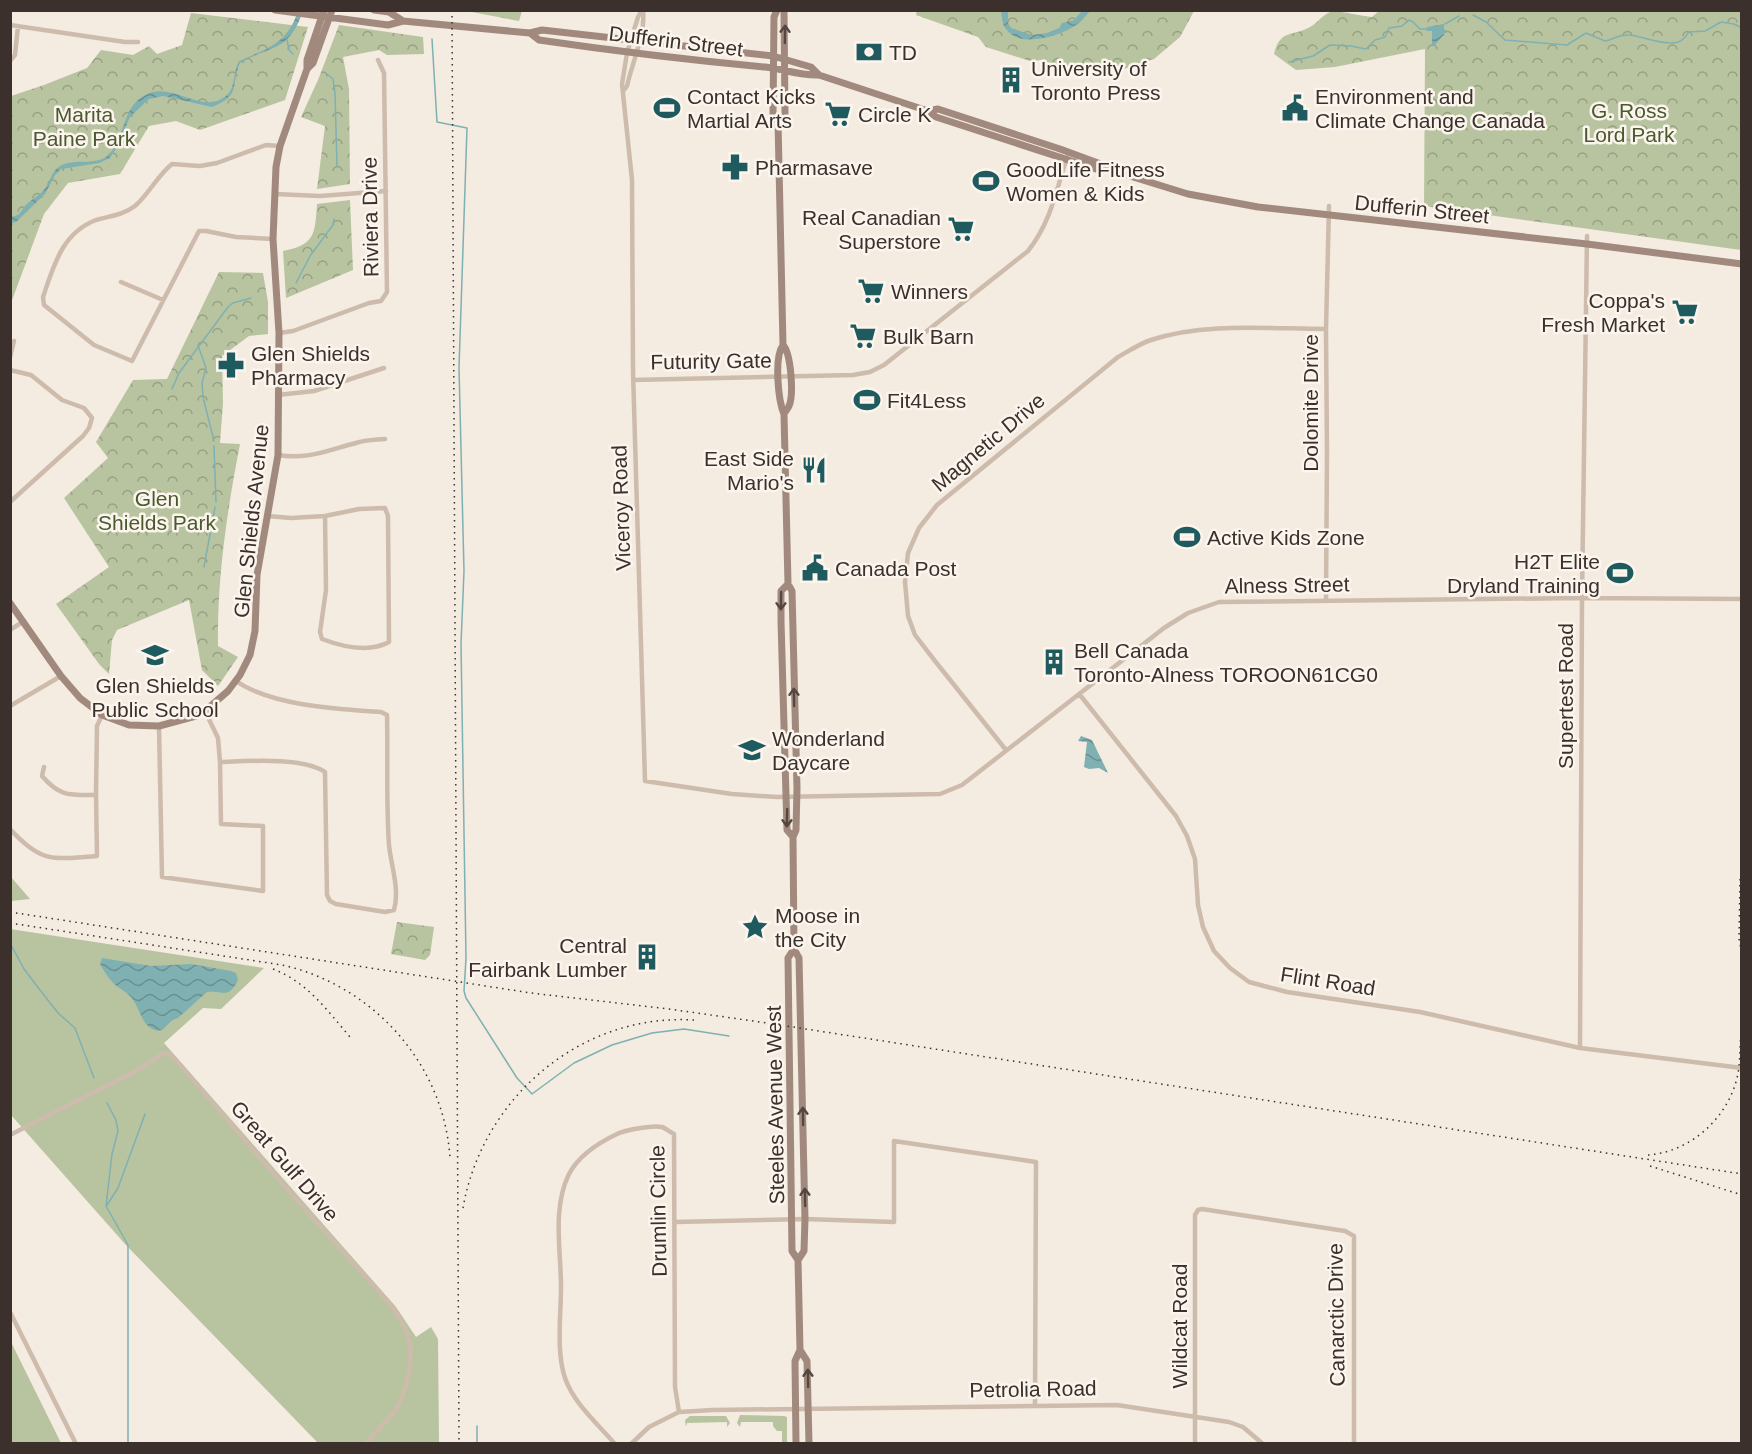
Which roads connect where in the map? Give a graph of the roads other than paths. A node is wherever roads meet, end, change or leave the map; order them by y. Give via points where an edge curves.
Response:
1 (374, 10) edge
2 (643, 10) edge
3 (777, 10) edge
4 (784, 10) edge
5 (276, 11) edge
6 (326, 14) edge
7 (403, 21) junction
8 (10, 25) edge
9 (18, 26) junction
10 (530, 33) junction
11 (635, 41) junction
12 (138, 42) dead end
13 (631, 53) junction
14 (773, 56) junction
15 (785, 58) junction
16 (378, 60) dead end
17 (10, 61) edge
18 (773, 68) junction
19 (784, 70) junction
20 (819, 75) junction
21 (778, 122) junction
22 (280, 146) junction
23 (1067, 156) junction
24 (386, 191) junction
25 (275, 194) junction
26 (1329, 206) dead end
27 (1329, 215) junction
28 (273, 239) junction
29 (1587, 240) junction
30 (1742, 264) edge
31 (121, 282) dead end
32 (163, 300) junction
33 (1326, 329) junction
34 (279, 333) junction
35 (14, 341) dead end
36 (783, 345) junction
37 (10, 357) edge
38 (384, 368) dead end
39 (10, 370) edge
40 (778, 376) junction
41 (790, 376) junction
42 (633, 380) junction
43 (278, 395) junction
44 (784, 414) junction
45 (384, 439) dead end
46 (278, 455) junction
47 (10, 502) edge
48 (267, 516) junction
49 (325, 516) junction
50 (788, 584) junction
51 (1582, 598) junction
52 (1742, 599) edge
53 (1326, 600) junction
54 (10, 603) edge
55 (24, 621) junction
56 (781, 621) junction
57 (793, 621) junction
58 (10, 630) edge
59 (61, 676) junction
60 (236, 681) junction
61 (1080, 695) junction
62 (10, 706) edge
63 (205, 711) junction
64 (102, 715) junction
65 (159, 726) junction
66 (1006, 750) junction
67 (220, 762) junction
68 (44, 767) dead end
69 (96, 795) junction
70 (787, 797) junction
71 (796, 797) junction
72 (10, 829) edge
73 (793, 837) junction
74 (794, 949) junction
75 (1580, 1048) junction
76 (1742, 1068) edge
77 (10, 1135) edge
78 (1198, 1210) joint
79 (793, 1219) junction
80 (805, 1219) junction
81 (675, 1222) junction
82 (798, 1260) junction
83 (10, 1312) edge
84 (800, 1350) junction
85 (1035, 1406) junction
86 (795, 1409) junction
87 (808, 1409) junction
88 (679, 1412) junction
89 (1195, 1416) junction
90 (76, 1443) edge
91 (365, 1443) edge
92 (615, 1443) edge
93 (631, 1443) edge
94 (796, 1443) edge
95 (809, 1443) edge
96 (1196, 1443) edge
97 (1263, 1443) edge
98 (1354, 1443) edge

1 - 7 main road, Dufferin Street via 389,12
2 - 11 street, Viceroy Road
3 - 14 main road, Steeles Avenue West
15 -> 4 main road, Steeles Avenue West
5 - 6 main road, Dufferin Street
6 - 7 main road, Dufferin Street via 388,25
6 - 22 main road, Glen Shields Avenue
7 - 10 main road, Dufferin Street
8 - 9 street
9 - 12 street
9 - 17 street via 15,55
10 - 11 main road, Dufferin Street via 542,30
10 - 13 main road, Dufferin Street via 539,40
11 - 13 street, Viceroy Road
11 - 14 main road, Dufferin Street
13 - 18 main road, Dufferin Street
13 - 42 street, Viceroy Road via 622,84 632,180
14 - 15 main road, Dufferin Street
14 - 18 main road, Steeles Avenue West
15 - 19 main road, Steeles Avenue West
15 - 20 main road, Dufferin Street
16 - 24 street, Riviera Drive via 384,74
18 - 19 main road, Dufferin Street
18 - 21 main road, Steeles Avenue West via 773,115
19 - 20 main road, Dufferin Street
19 - 21 main road, Steeles Avenue West via 784,115
20 - 23 main road, Dufferin Street via 936,117
21 - 36 main road, Steeles Avenue West
22 - 25 main road, Glen Shields Avenue
22 - 32 street via 266,145 200,166 172,164 126,212 73,232 59,252 43,297 44,305 94,345 132,361
23 - 27 main road, Dufferin Street via 1188,194
23 - 41 street, Futurity Gate via 1040,236 1028,251 984,287 870,372
24 - 25 street via 320,196
24 - 34 street, Riviera Drive via 387,292 381,302
25 - 28 main road, Glen Shields Avenue
26 - 27 street, Dolomite Drive
27 - 29 main road, Dufferin Street
27 - 33 street, Dolomite Drive
28 - 32 street via 199,231
28 - 34 main road, Glen Shields Avenue
29 - 30 main road, Dufferin Street
29 - 51 street, Supertest Road
31 - 32 street
33 - 53 street, Dolomite Drive
33 - 66 street, Magnetic Drive via 1210,329 1149,341 1118,357 937,505 919,528 908,553 904,582 915,635
34 - 43 main road, Glen Shields Avenue
35 - 37 street
36 - 40 main road, Steeles Avenue West via 778,351
36 - 41 main road, Steeles Avenue West via 789,355
38 - 43 street via 314,391
39 - 47 street via 31,375 62,400 84,408 92,418 83,436
40 - 41 street, Futurity Gate
40 - 42 street, Futurity Gate
40 - 44 main road, Steeles Avenue West
41 - 44 main road, Steeles Avenue West via 790,404
42 - 70 street, Viceroy Road via 645,781 732,794
43 - 46 main road, Glen Shields Avenue
44 - 50 main road, Steeles Avenue West
45 - 46 street via 307,456
46 - 48 main road, Glen Shields Avenue
48 - 49 street
48 - 60 main road, Glen Shields Avenue via 257,575 255,631 250,655
49 - 49 street via 359,508 385,508 389,642 378,648 349,647 322,639
50 -> 56 main road, Steeles Avenue West via 781,591
50 - 57 main road, Steeles Avenue West via 792,591
51 - 52 street, Alness Street
51 - 53 street, Alness Street
51 - 75 street, Supertest Road
53 - 61 street, Alness Street via 1219,602 1188,613 1140,645
54 - 55 main road, Glen Shields Avenue
55 - 58 street
55 - 59 main road, Glen Shields Avenue
56 - 57 main road
56 - 70 main road, Steeles Avenue West
71 -> 57 main road, Steeles Avenue West
59 - 62 street
59 - 64 main road, Glen Shields Avenue
60 - 63 main road, Glen Shields Avenue
60 - 67 street via 269,697 387,715 394,909 386,912 330,901 325,772 292,763
61 - 66 street, Alness Street
61 - 75 street, Flint Road via 1176,816 1195,859 1203,927 1214,951 1249,982 1287,992 1419,1012
63 - 65 main road, Glen Shields Avenue
63 - 67 street via 218,738
64 - 65 main road, Glen Shields Avenue via 129,725
64 - 69 street via 97,726
65 - 67 street via 162,877 263,891 263,826 221,824
66 - 71 street, Alness Street via 962,785 939,794
68 - 69 street via 42,776 52,788 64,794
69 - 72 street via 97,856 56,859 34,853
70 - 71 street, Alness Street
70 -> 73 main road, Steeles Avenue West via 787,830
71 - 73 main road, Steeles Avenue West
73 - 74 main road, Steeles Avenue West
74 - 79 main road, Steeles Avenue West via 788,958
80 -> 74 main road, Steeles Avenue West via 799,958
75 - 76 street, Flint Road
77 - 91 street, Great Gulf Drive via 164,1053 175,1059 402,1322 410,1341 406,1388 395,1410
78 - 89 street, Wildcat Road
78 - 98 street, Canarctic Drive via 1345,1231 1354,1236
79 - 80 street
79 - 81 street
79 - 82 main road, Steeles Avenue West via 792,1251
80 - 82 main road, Steeles Avenue West via 804,1251
80 - 85 street via 894,1222 894,1141 1036,1162
81 - 88 street, Drumlin Circle via 675,1387
81 - 92 street, Drumlin Circle via 674,1134 662,1127 623,1130 603,1140 577,1161 563,1189 559,1233 562,1365 577,1401
82 - 84 main road, Steeles Avenue West
83 - 90 street
84 - 86 main road, Steeles Avenue West via 795,1360
87 -> 84 main road, Steeles Avenue West via 807,1360
85 - 87 street, Petrolia Road
85 - 89 street, Petrolia Road via 1117,1405
86 - 87 street, Petrolia Road
86 - 88 street, Petrolia Road
86 - 94 main road, Steeles Avenue West
87 - 95 main road, Steeles Avenue West
88 - 93 street via 649,1427
89 - 96 street, Wildcat Road
89 - 97 street, Petrolia Road via 1238,1425

